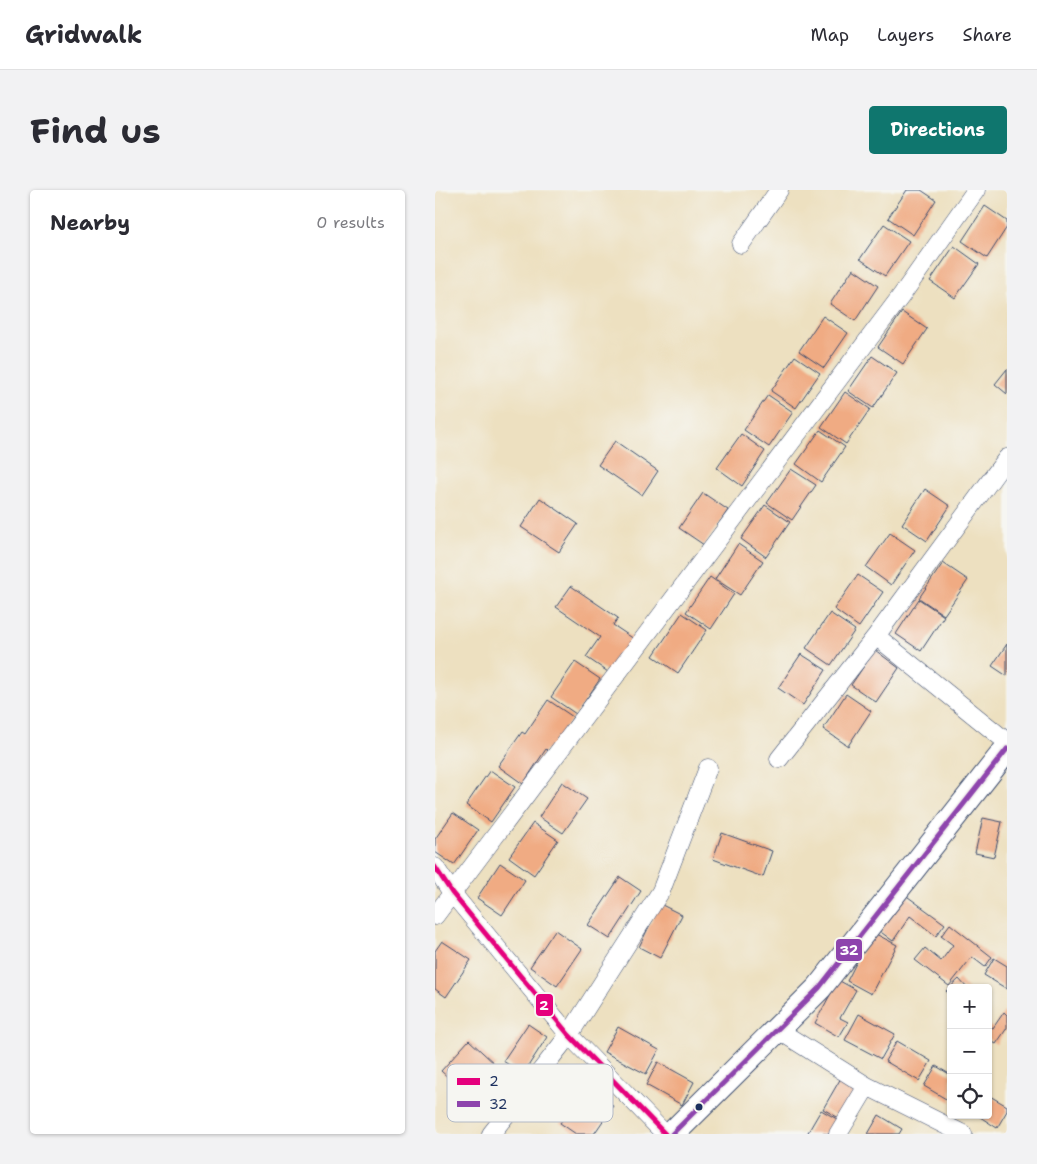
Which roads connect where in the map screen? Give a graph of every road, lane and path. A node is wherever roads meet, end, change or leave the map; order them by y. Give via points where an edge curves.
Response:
1 (779, 190) edge
2 (976, 190) edge
3 (741, 244) dead end
4 (1007, 458) edge
5 (876, 636) junction
6 (1007, 742) edge
7 (1007, 749) edge
8 (779, 759) dead end
9 (708, 768) dead end
10 (435, 867) edge
11 (452, 893) junction
12 (435, 916) edge
13 (778, 1030) junction
14 (569, 1035) junction
15 (546, 1064) edge
16 (597, 1064) edge
17 (613, 1080) edge
18 (867, 1086) junction
19 (500, 1122) edge
20 (491, 1134) edge
21 (665, 1134) edge
22 (672, 1134) edge
23 (838, 1134) edge
24 (963, 1134) edge

1 - 3 street
2 - 11 street via 901,296
4 - 5 street
5 - 6 street
5 - 8 street
7 - 13 main road via 819,988
9 - 14 street via 661,891
10 - 11 street
11 - 12 street
11 - 14 street
13 - 18 street
13 - 22 main road
14 - 15 street
14 - 16 street
17 - 21 street
18 - 23 street
18 - 24 street
19 - 20 street

